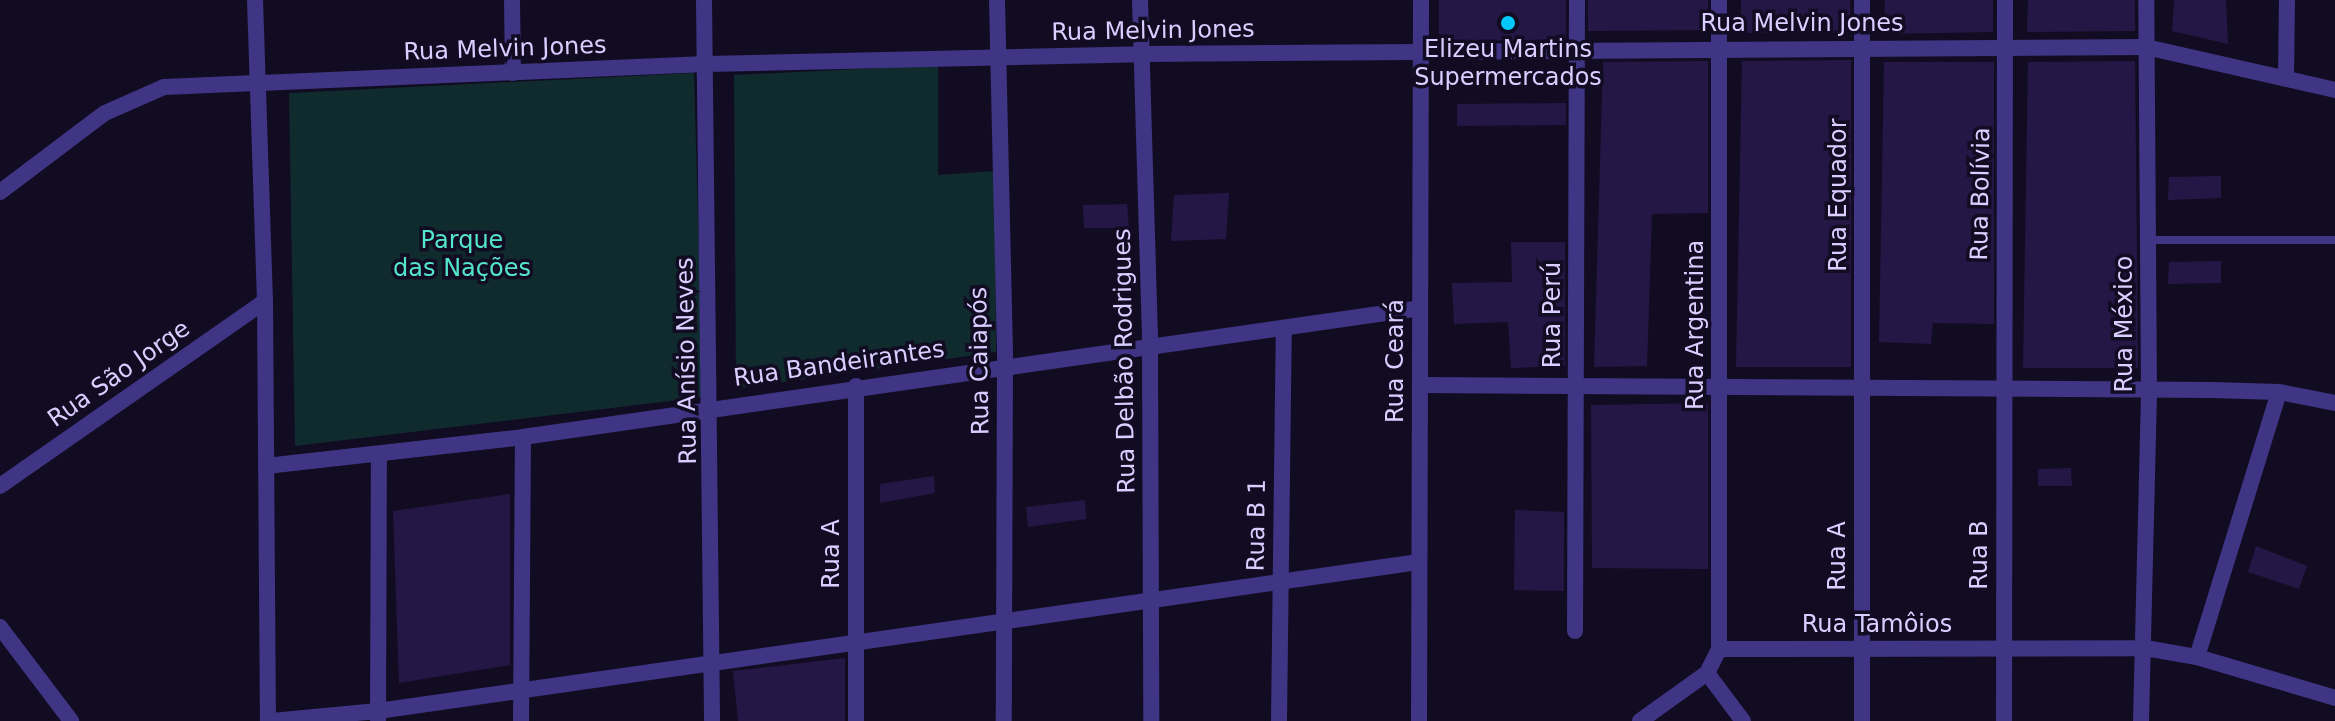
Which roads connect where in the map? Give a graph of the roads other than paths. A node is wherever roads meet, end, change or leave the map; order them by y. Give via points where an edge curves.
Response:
1 (255, 0) edge
2 (512, 0) edge
3 (704, 0) edge
4 (997, 0) edge
5 (1140, 0) edge
6 (1421, 0) edge
7 (1577, 0) edge
8 (1719, 0) edge
9 (1862, 0) edge
10 (2005, 0) edge
11 (2146, 0) edge
12 (2287, 0) edge
13 (2146, 47) junction
14 (1719, 48) junction
15 (1863, 48) junction
16 (2006, 49) junction
17 (1578, 51) junction
18 (1422, 53) junction
19 (1142, 54) junction
20 (998, 57) junction
21 (707, 64) junction
22 (513, 73) junction
23 (2286, 79) junction
24 (259, 83) junction
25 (2335, 90) edge
26 (0, 192) edge
27 (2150, 240) junction
28 (2335, 240) edge
29 (265, 301) junction
30 (1420, 308) junction
31 (1284, 329) junction
32 (1150, 345) junction
33 (1005, 365) junction
34 (1421, 385) junction
35 (856, 386) junction
36 (2003, 388) junction
37 (1576, 389) junction
38 (1721, 390) junction
39 (1862, 390) junction
40 (2149, 391) junction
41 (2279, 392) junction
42 (2335, 403) edge
43 (713, 407) junction
44 (523, 437) junction
45 (379, 456) junction
46 (266, 466) junction
47 (0, 486) edge
48 (1418, 562) junction
49 (1280, 581) junction
50 (1152, 597) junction
51 (1005, 618) junction
52 (0, 627) edge
53 (1575, 631) dead end
54 (857, 641) junction
55 (2004, 648) junction
56 (2145, 648) junction
57 (1719, 649) junction
58 (1862, 650) junction
59 (2197, 657) junction
60 (712, 660) junction
61 (1707, 673) junction
62 (522, 689) junction
63 (2335, 698) edge
64 (378, 716) edge
65 (70, 721) edge
66 (270, 721) edge
67 (521, 721) edge
68 (712, 721) edge
69 (856, 721) edge
70 (1004, 721) edge
71 (1151, 721) edge
72 (1279, 721) edge
73 (1419, 721) edge
74 (1640, 721) edge
75 (1743, 721) edge
76 (1862, 721) edge
77 (2004, 721) edge
78 (2141, 721) edge

1 - 24 street
2 - 22 street
3 - 21 street, Rua Anísio Neves
4 - 20 street, Rua Caiapós
5 - 19 street, Rua Delbão Rodrigues
6 - 18 street, Rua Ceará
7 - 17 street, Rua Perú
8 - 14 street, Rua Argentina
9 - 15 street, Rua Equador
10 - 16 street, Rua Bolívia
11 - 13 street, Rua México
12 - 23 street
13 - 16 street, Rua Melvin Jones
13 - 23 street, Rua Melvin Jones
13 - 27 street, Rua México
14 - 15 street, Rua Melvin Jones
14 - 17 street, Rua Melvin Jones
14 - 38 street, Rua Argentina
15 - 16 street, Rua Melvin Jones
15 - 39 street, Rua Equador
16 - 36 street, Rua Bolívia
17 - 18 street, Rua Melvin Jones
17 - 37 street, Rua Perú
18 - 19 street, Rua Melvin Jones
18 - 30 street, Rua Ceará
19 - 20 street, Rua Melvin Jones
19 - 32 street, Rua Delbão Rodrigues
20 - 21 street, Rua Melvin Jones
20 - 33 street, Rua Caiapós
21 - 22 street, Rua Melvin Jones
21 - 43 street, Rua Anísio Neves
22 - 24 street, Rua Melvin Jones
23 - 25 street, Rua Melvin Jones
24 - 26 street, Rua Melvin Jones via 164,87 135,98 105,113
24 - 29 street
27 - 28 lane
27 - 40 street, Rua México
29 - 46 street
29 - 47 street, Rua São Jorge
30 - 31 street, Rua Bandeirantes
30 - 34 street, Rua Ceará
31 - 32 street, Rua Bandeirantes
31 - 49 street, Rua B 1
32 - 33 street, Rua Bandeirantes
32 - 50 street, Rua Delbão Rodrigues
33 - 35 street, Rua Bandeirantes
33 - 51 street, Rua Caiapós
34 - 37 street
34 - 48 street, Rua Ceará
35 - 43 street, Rua Bandeirantes
35 - 54 street, Rua A
36 - 39 street
36 - 40 street
36 - 55 street, Rua B
37 - 38 street
37 - 53 street, Rua Perú
38 - 39 street
38 - 57 street, Rua Argentina
39 - 58 street, Rua A
40 - 41 street
40 - 56 street, Rua México
41 - 42 street
41 - 59 street
43 - 44 street, Rua Bandeirantes
43 - 60 street, Rua Anísio Neves
44 - 45 street, Rua Bandeirantes
44 - 62 street
45 - 46 street, Rua Bandeirantes
45 - 64 street
46 - 66 street
48 - 49 street
48 - 73 street, Rua Ceará
49 - 50 street
49 - 72 street, Rua B 1
50 - 51 street
50 - 71 street, Rua Delbão Rodrigues
51 - 54 street
51 - 70 street, Rua Caiapós
52 - 65 street
54 - 60 street
54 - 69 street, Rua A
55 - 56 street, Rua Tamôios
55 - 58 street, Rua Tamôios
55 - 77 street, Rua B
56 - 59 street, Rua Tamôios
56 - 78 street, Rua México
57 - 58 street, Rua Tamôios
57 - 61 street
58 - 76 street, Rua A
59 - 63 street, Rua Tamôios
60 - 62 street
60 - 68 street, Rua Anísio Neves
61 - 74 street
61 - 75 street
62 - 64 street
62 - 67 street
64 - 66 street

